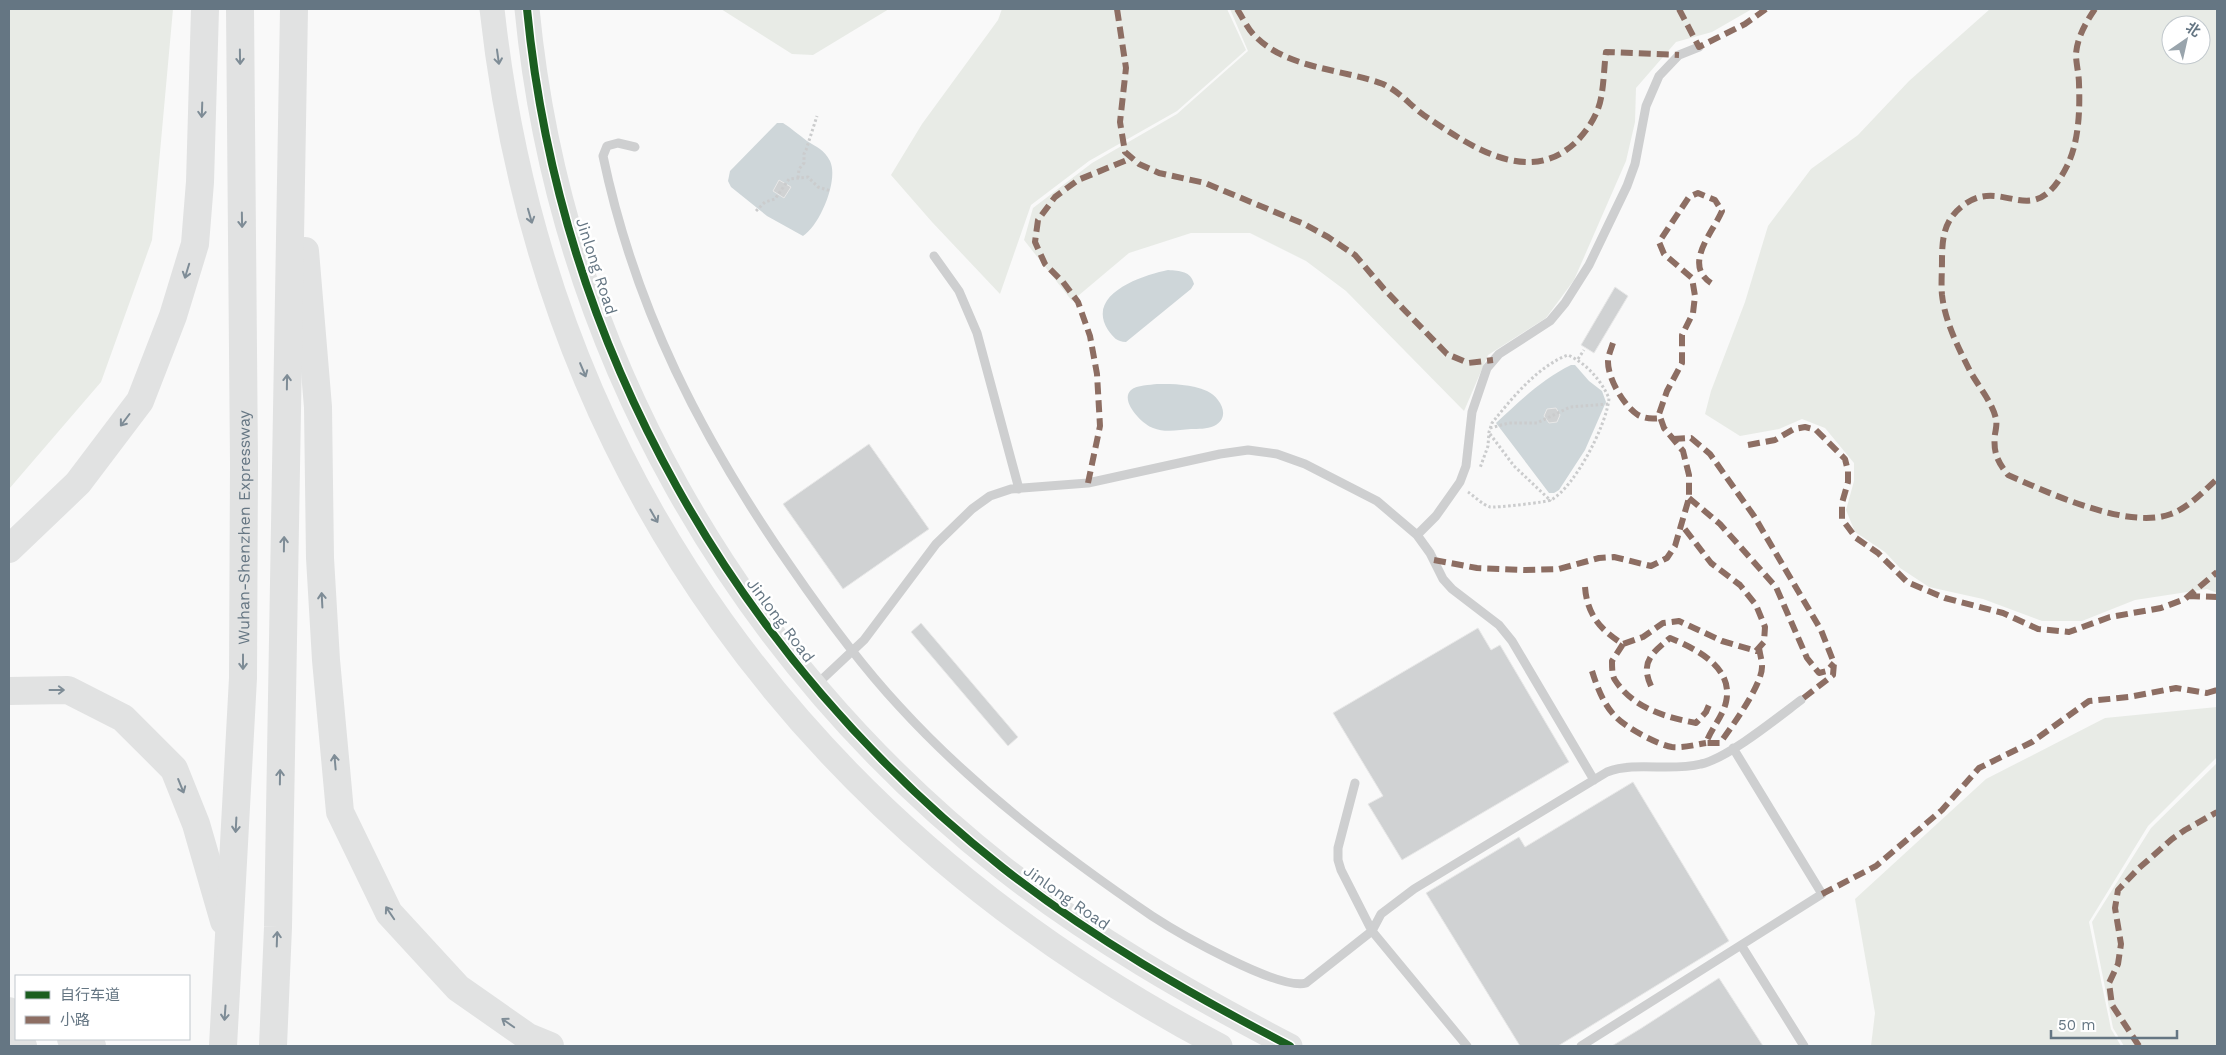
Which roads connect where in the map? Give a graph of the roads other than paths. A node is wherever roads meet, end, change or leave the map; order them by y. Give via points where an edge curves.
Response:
1 (205, 9) edge
2 (240, 9) edge
3 (294, 9) edge
4 (492, 9) edge
5 (527, 9) edge
6 (1699, 47) dead end
7 (292, 109) junction
8 (635, 147) dead end
9 (934, 256) dead end
10 (1018, 489) junction
11 (1417, 535) junction
12 (9, 550) edge
13 (854, 652) junction
14 (815, 686) junction
15 (9, 690) edge
16 (1801, 700) dead end
17 (1732, 748) junction
18 (1594, 780) junction
19 (1355, 783) dead end
20 (1372, 931) junction
21 (230, 942) junction
22 (1741, 945) junction
23 (9, 1037) edge
24 (74, 1040) edge
25 (23, 1046) edge
26 (92, 1046) edge
27 (223, 1046) edge
28 (272, 1046) edge
29 (550, 1046) edge
30 (1220, 1046) edge
31 (1290, 1046) edge
32 (1467, 1046) edge
33 (1580, 1046) edge
34 (1804, 1046) edge

1 -> 12 highway via 195,244 173,316 140,401 78,483
2 -> 21 highway, Wuhan-Shenzhen Expressway via 244,669
3 - 7 highway
4 -> 30 street via 517,164 562,318 624,461 680,561 712,608 781,700 897,822 992,901 1075,961 1170,1020
5 - 14 street, Jinlong Road via 539,103 563,206 594,304 632,399 680,494 709,541 771,633
6 - 11 lane via 1679,55 1659,76 1646,106 1635,164 1626,186 1589,265 1565,303 1550,321 1499,354 1487,368 1472,412 1466,466 1458,485 1436,516
28 -> 7 highway
29 -> 7 highway via 528,1037 458,988 389,914 340,812 320,558 318,407
8 - 13 lane via 612,143 607,146 604,156 630,260 669,359 700,423 735,482 811,595
9 - 10 lane via 959,291 977,333
10 - 11 lane via 1088,484 1220,454 1262,451 1304,464 1355,488 1377,501
10 - 13 lane via 990,496 955,524 936,544
11 - 18 lane via 1443,579 1499,625 1512,641
13 - 14 lane
13 - 20 lane via 899,707 1006,807 1117,892 1202,946 1263,974 1300,985
14 - 31 street, Jinlong Road via 848,725 920,797 1004,869 1139,963
15 -> 21 highway via 68,690 123,718 174,769 196,824
16 - 17 lane
17 - 18 lane via 1703,764 1671,768 1622,766
17 - 22 lane via 1822,894
18 - 20 lane via 1414,889 1381,914
19 - 20 lane via 1338,848 1338,860
20 - 32 lane
21 -> 27 highway, Wuhan-Shenzhen Expressway
22 - 33 lane
22 - 34 lane
23 - 25 highway
24 - 26 highway

